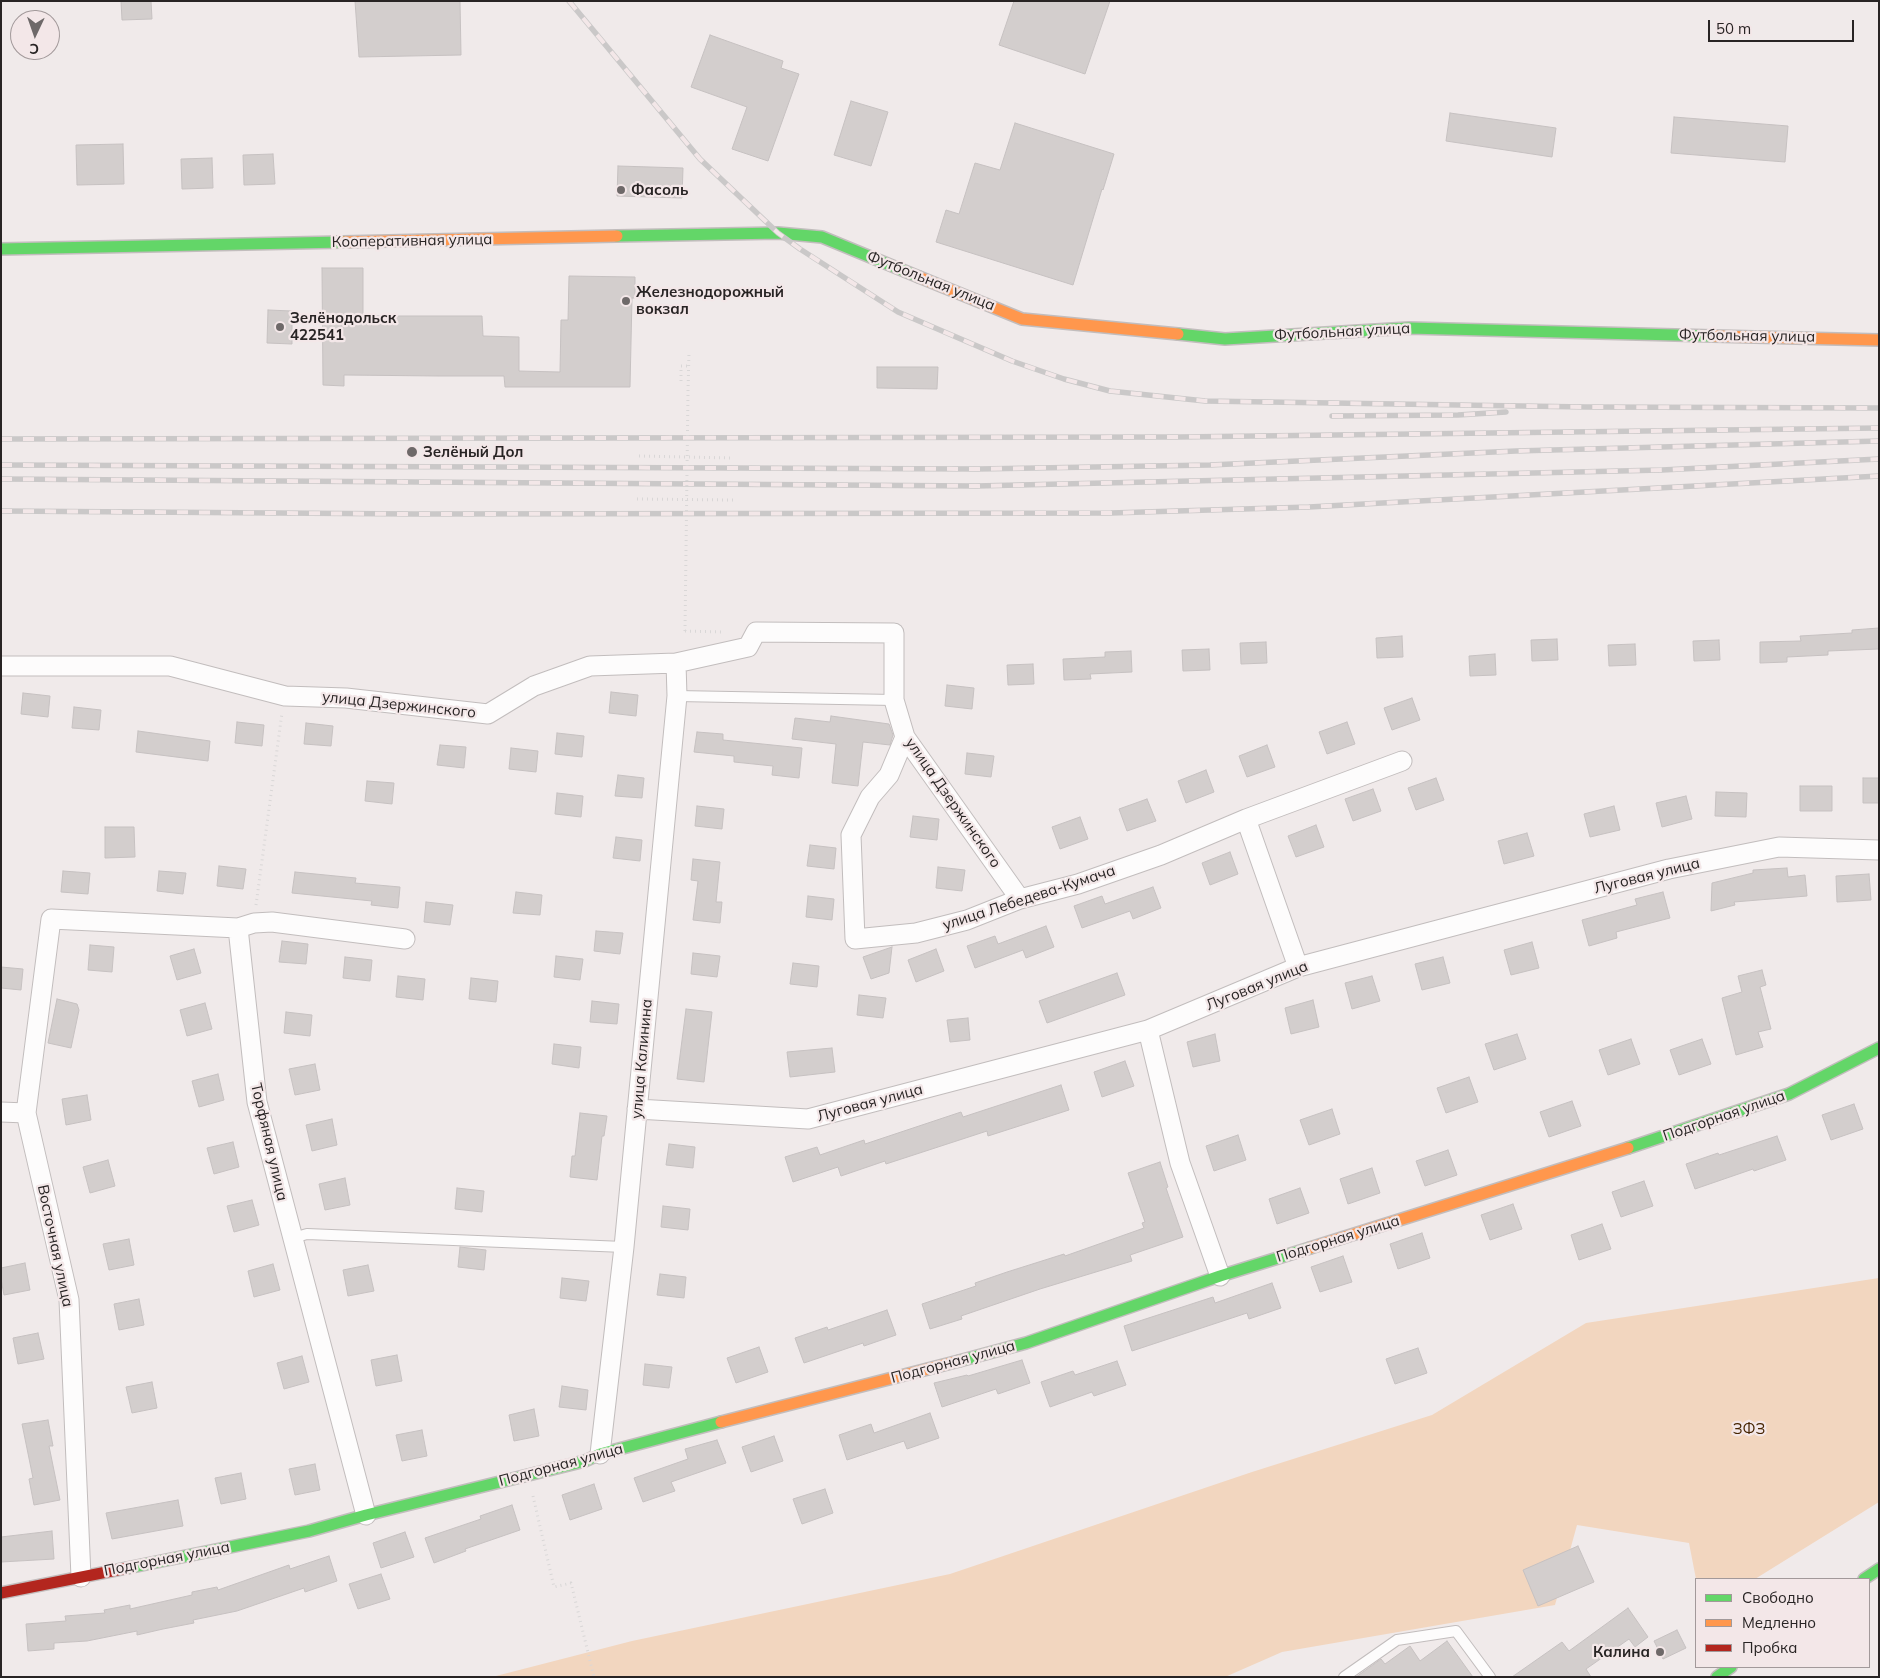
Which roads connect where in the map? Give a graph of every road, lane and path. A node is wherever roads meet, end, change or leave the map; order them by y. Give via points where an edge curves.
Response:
1 (822, 237) joint
2 (1, 249) edge
3 (1879, 340) edge
4 (688, 352) dead end
5 (688, 366) junction
6 (681, 381) dead end
7 (638, 456) dead end
8 (687, 457) junction
9 (732, 458) dead end
10 (637, 499) dead end
11 (686, 500) junction
12 (733, 500) dead end
13 (685, 631) dead end
14 (676, 664) junction
15 (1, 666) edge
16 (285, 696) junction
17 (676, 696) junction
18 (894, 700) junction
19 (905, 737) junction
20 (1402, 762) dead end
21 (1246, 819) junction
22 (1879, 850) edge
23 (1020, 899) junction
24 (246, 926) junction
25 (405, 939) dead end
26 (1298, 967) junction
27 (1148, 1030) junction
28 (1879, 1048) edge
29 (637, 1109) junction
30 (1, 1112) edge
31 (26, 1114) junction
32 (293, 1238) junction
33 (624, 1247) junction
34 (1220, 1276) junction
35 (600, 1454) junction
36 (533, 1494) dead end
37 (366, 1515) junction
38 (1879, 1570) edge
39 (80, 1577) junction
40 (1866, 1578) edge
41 (1, 1593) edge
42 (1725, 1671) edge
43 (594, 1677) edge
44 (1344, 1677) edge
45 (1490, 1677) edge
46 (1739, 1677) edge

1 - 2 street, Кооперативная улица via 778,233
1 - 3 street, Футбольная улица via 1022,319 1225,340 1409,328
4 - 5 path
5 - 6 path via 681,366
5 - 8 path, bridge
7 - 8 path
8 - 9 path
8 - 11 path, bridge
10 - 11 path
11 - 12 path
11 - 13 path, bridge
14 - 16 street, улица Дзержинского via 590,666 534,686 488,714 346,698
14 - 17 street, улица Калинина
14 - 18 street, улица Дзержинского via 748,647 756,632 894,633
15 - 16 street, улица Дзержинского via 170,666
16 - 24 path
17 - 18 lane
17 - 29 street, улица Калинина
18 - 19 street, улица Дзержинского
19 - 23 street, улица Дзержинского
19 - 23 street, улица Лебедева-Кумача via 889,775 870,797 852,835 855,939 916,933 967,920
20 - 21 street, улица Лебедева-Кумача
21 - 23 street, улица Лебедева-Кумача via 1161,855 1078,884
21 - 26 street
22 - 26 street, Луговая улица via 1778,847 1678,867
24 - 25 street via 272,922
24 - 31 street, Восточная улица via 51,919
24 - 32 street, Торфяная улица via 257,1102
26 - 27 street, Луговая улица
27 - 29 street, Луговая улица via 808,1119
27 - 34 street via 1180,1163
28 - 34 street, Подгорная улица via 1789,1094 1694,1127
29 - 33 street, улица Калинина
30 - 31 street
31 - 39 street, Восточная улица via 69,1300
32 - 33 lane via 307,1234
32 - 37 street, Торфяная улица
33 - 35 street, улица Калинина
34 - 35 street, Подгорная улица via 1026,1343
35 - 37 street, Подгорная улица via 585,1461
36 - 43 path via 554,1587 571,1583
37 - 39 street, Подгорная улица via 308,1531
38 - 40 street
39 - 41 street, Подгорная улица
42 - 46 street
44 - 45 lane via 1397,1640 1456,1631

